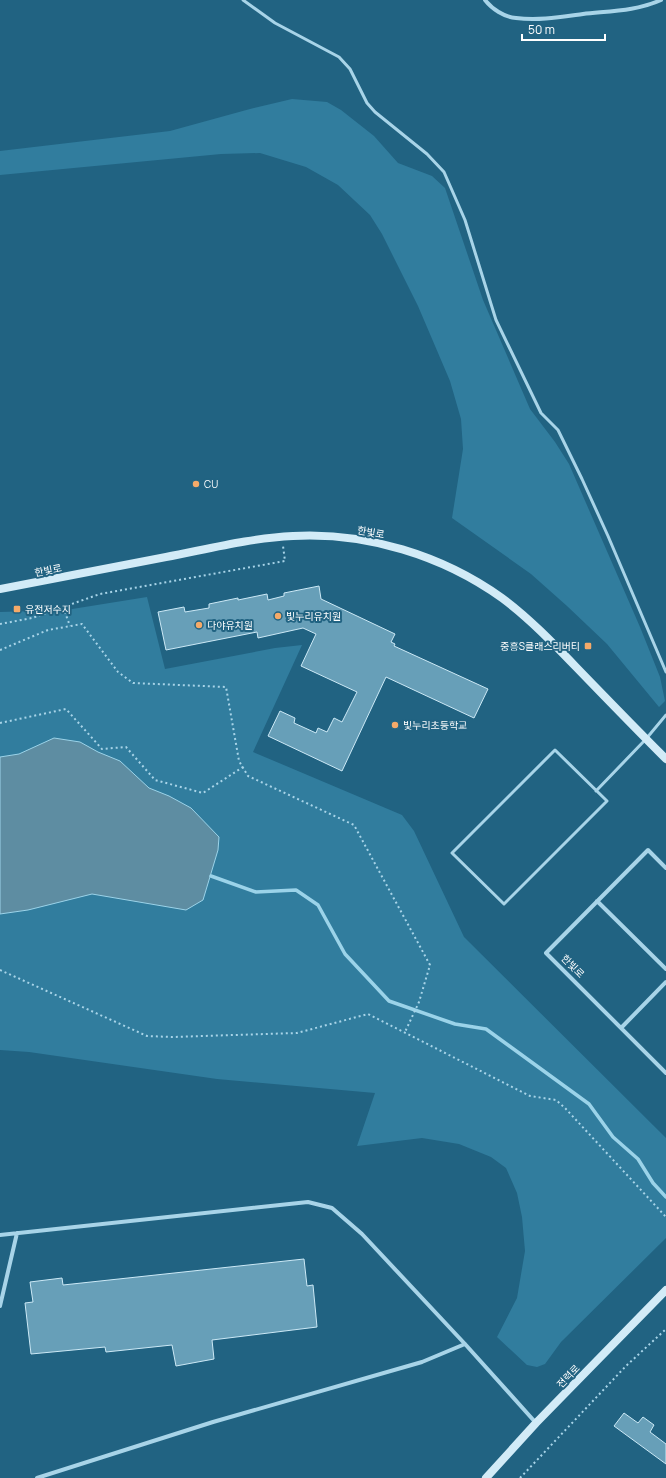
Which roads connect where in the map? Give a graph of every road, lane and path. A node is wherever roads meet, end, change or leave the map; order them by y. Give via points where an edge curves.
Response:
1 (243, 0) edge
2 (485, 0) edge
3 (661, 0) edge
4 (282, 537) junction
5 (0, 589) edge
6 (63, 607) junction
7 (0, 624) edge
8 (70, 626) junction
9 (0, 650) edge
10 (666, 672) edge
11 (666, 715) edge
12 (0, 723) edge
13 (646, 739) junction
14 (666, 759) edge
15 (243, 767) junction
16 (596, 791) junction
17 (666, 868) edge
18 (597, 901) junction
19 (666, 969) edge
20 (0, 970) edge
21 (666, 982) edge
22 (621, 1028) junction
23 (405, 1032) junction
24 (666, 1073) edge
25 (666, 1217) edge
26 (17, 1234) junction
27 (0, 1235) edge
28 (666, 1290) edge
29 (0, 1306) edge
30 (666, 1330) edge
31 (465, 1344) junction
32 (536, 1423) junction
33 (37, 1478) edge
34 (486, 1478) edge
35 (520, 1478) edge

1 - 10 lane via 275,23 340,57 375,112 427,154 444,172 465,220 496,320 541,413 558,430 582,479
2 - 3 street via 500,13 515,18 548,18 633,9
4 - 5 street, 한빛로 via 236,543
4 - 6 path via 284,561 100,594
4 - 13 street, 한빛로 via 333,537 393,546 414,552 480,584 502,598 536,627
6 - 7 path via 32,618
6 - 8 path
8 - 9 path via 48,630
8 - 15 path via 82,624 118,672 133,682 226,687 239,760
11 - 13 lane
12 - 15 path via 66,709 102,749 126,747 155,780 203,793
13 - 14 street, 한빛로
13 - 16 lane
15 - 23 path via 248,776 354,826 430,965 419,1002
16 - 16 lane via 555,750 452,853 504,904 607,801
17 - 18 street, 한빛로 via 648,850
18 - 19 street
18 - 22 street, 한빛로 via 546,953
20 - 23 path via 146,1036 297,1033 368,1014
21 - 22 street
22 - 24 street, 한빛로
23 - 25 path via 530,1096 556,1100
26 - 27 street
26 - 29 street
26 - 31 street via 308,1202 332,1208 362,1234
28 - 32 street, 전력로
30 - 35 path via 626,1366
31 - 32 street
31 - 33 street via 422,1362 213,1422
32 - 34 street, 전력로

